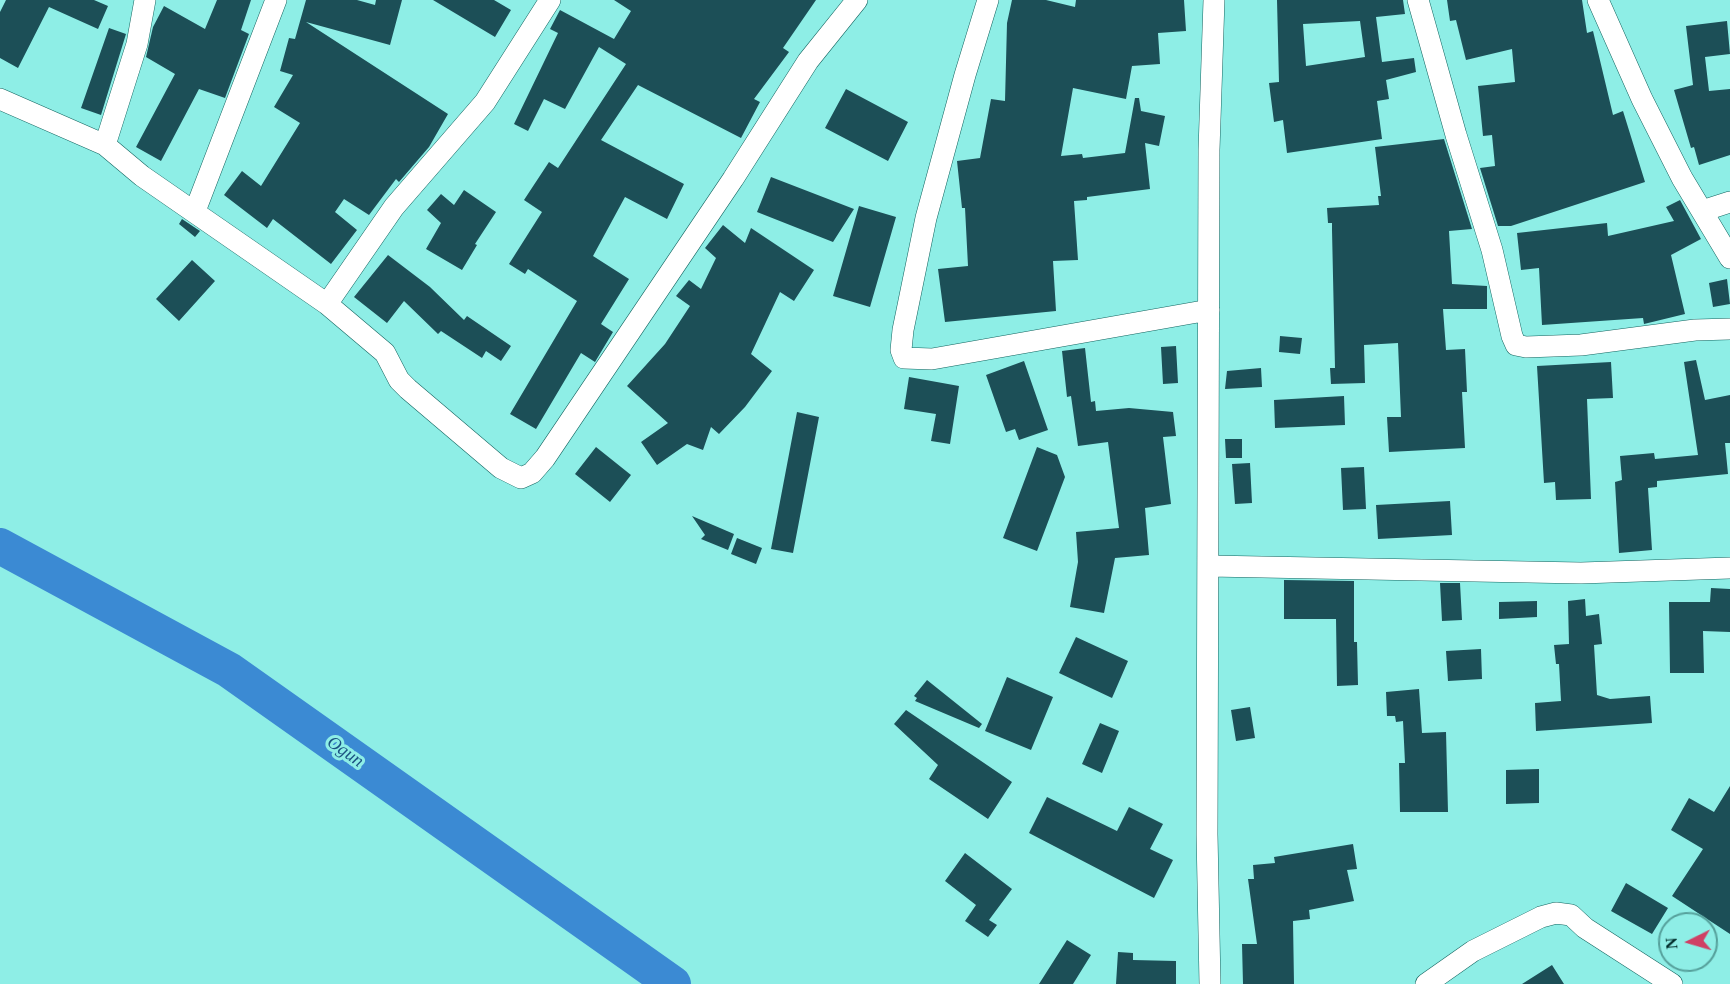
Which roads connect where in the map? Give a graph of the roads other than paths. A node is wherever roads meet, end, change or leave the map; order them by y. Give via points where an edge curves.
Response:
1 (145, 0) edge
2 (276, 0) edge
3 (550, 0) edge
4 (856, 0) edge
5 (988, 0) edge
6 (1214, 0) edge
7 (1418, 0) edge
8 (1598, 0) edge
9 (0, 99) edge
10 (105, 145) junction
11 (1730, 202) edge
12 (195, 211) junction
13 (1702, 211) junction
14 (1730, 258) edge
15 (327, 304) junction
16 (1209, 310) junction
17 (1730, 328) edge
18 (1209, 566) junction
19 (1730, 568) edge
20 (1210, 984) edge
21 (1426, 984) edge
22 (1671, 984) edge

1 - 10 street via 137,44
2 - 12 street
3 - 15 street via 485,102 394,207
4 - 15 street via 808,61 631,334 532,472 521,478 501,468 408,389 385,353
5 - 16 street via 926,218 903,330 904,358 932,358
6 - 16 street
7 - 17 street via 1516,345 1581,345
8 - 13 street via 1642,99
9 - 10 street
10 - 12 street via 142,176
11 - 13 street
12 - 15 street
13 - 14 street
16 - 18 street
18 - 19 street via 1581,573
18 - 20 street
21 - 22 street via 1473,951 1557,913 1571,915

